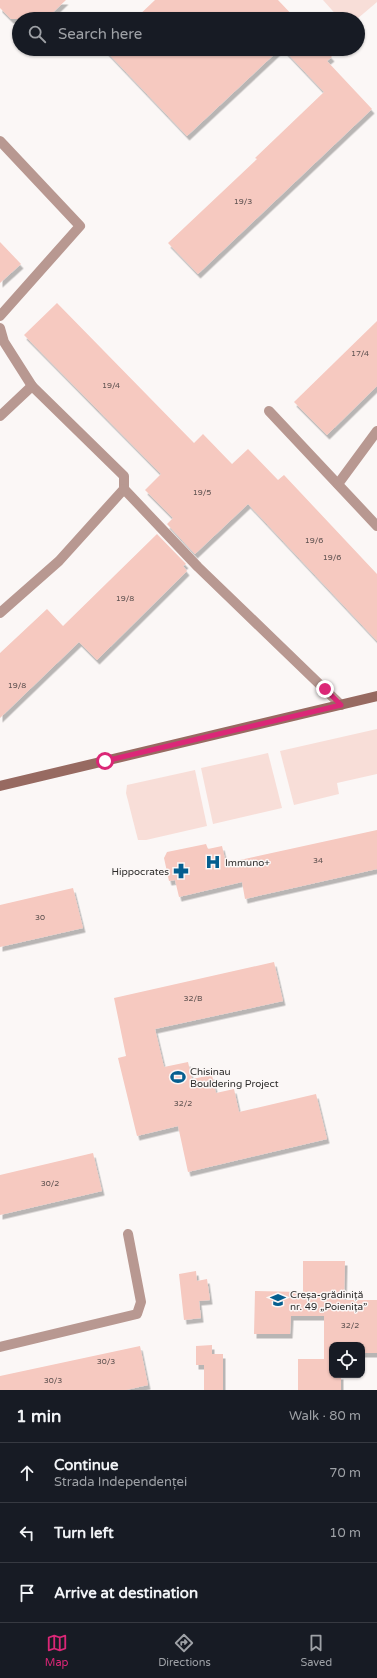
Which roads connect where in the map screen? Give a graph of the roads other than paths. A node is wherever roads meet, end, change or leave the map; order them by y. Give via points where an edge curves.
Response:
1 (0, 141) edge
2 (0, 316) edge
3 (0, 328) edge
4 (32, 386) junction
5 (270, 411) dead end
6 (0, 416) edge
7 (377, 431) edge
8 (338, 484) junction
9 (124, 489) junction
10 (377, 526) edge
11 (0, 613) edge
12 (377, 696) edge
13 (341, 705) junction
14 (0, 786) edge
15 (128, 1234) dead end
16 (0, 1347) edge

1 - 2 lane via 80,226
3 - 4 lane via 4,342
4 - 6 lane
4 - 9 lane via 124,476
5 - 8 lane
7 - 8 lane
8 - 10 lane
9 - 11 lane via 59,561
9 - 13 lane via 198,567
12 - 13 main road
13 - 14 main road
15 - 16 lane via 141,1302 137,1314

